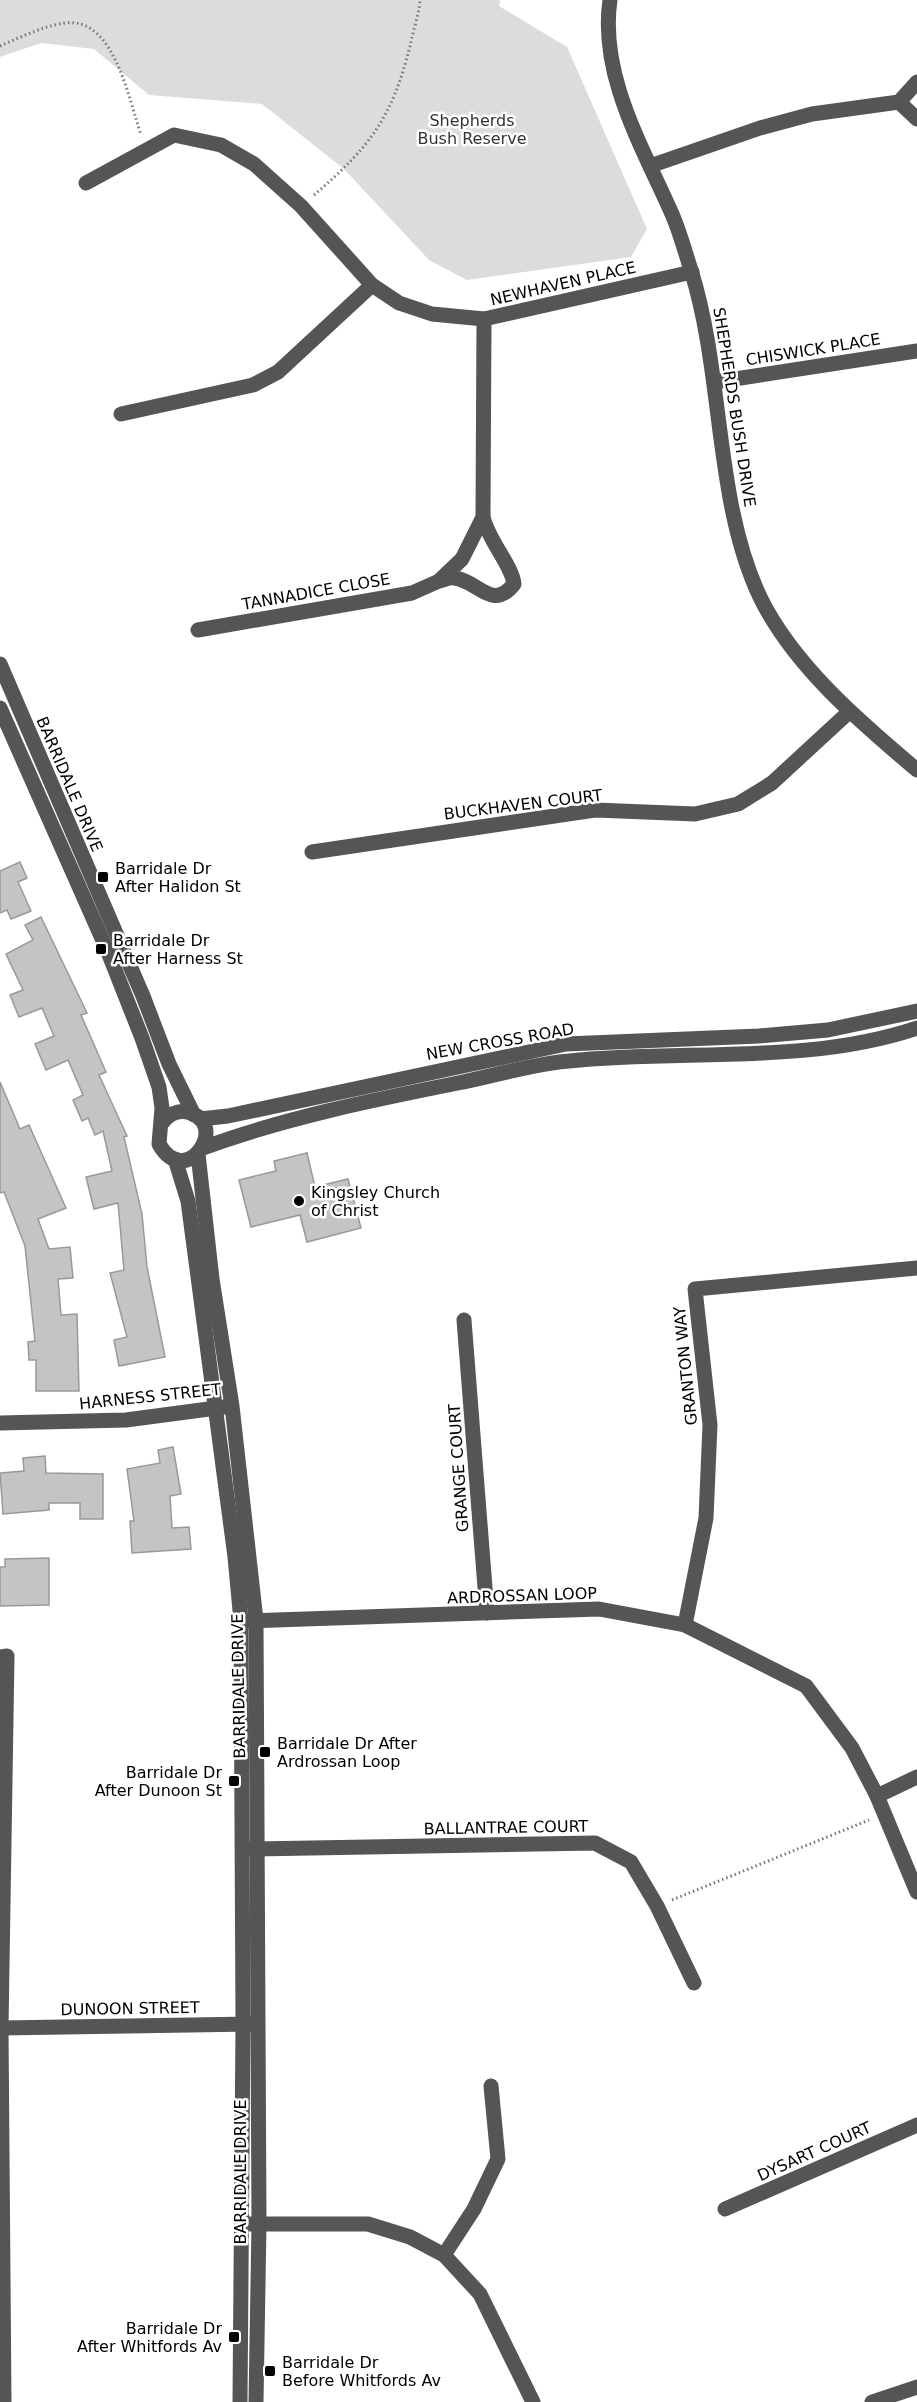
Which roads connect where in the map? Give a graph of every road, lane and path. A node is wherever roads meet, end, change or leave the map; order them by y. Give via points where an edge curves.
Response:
1 (420, 0) edge
2 (610, 0) edge
3 (0, 46) edge
4 (917, 82) edge
5 (899, 102) junction
6 (917, 119) edge
7 (146, 151) junction
8 (650, 166) junction
9 (86, 183) dead end
10 (301, 206) junction
11 (692, 272) junction
12 (372, 285) junction
13 (484, 319) junction
14 (917, 351) edge
15 (715, 382) junction
16 (121, 414) dead end
17 (483, 517) junction
18 (439, 580) junction
19 (198, 630) dead end
20 (0, 664) edge
21 (0, 708) edge
22 (849, 712) junction
23 (917, 770) edge
24 (312, 852) dead end
25 (917, 1011) edge
26 (917, 1028) edge
27 (197, 1117) junction
28 (162, 1123) junction
29 (200, 1151) junction
30 (175, 1159) junction
31 (917, 1268) edge
32 (464, 1320) dead end
33 (232, 1406) junction
34 (216, 1408) junction
35 (0, 1423) edge
36 (487, 1613) junction
37 (256, 1620) junction
38 (241, 1621) junction
39 (685, 1625) junction
40 (0, 1657) edge
41 (917, 1777) edge
42 (877, 1796) junction
43 (884, 1814) junction
44 (258, 1849) junction
45 (241, 1850) junction
46 (917, 1892) edge
47 (657, 1906) junction
48 (694, 1983) dead end
49 (251, 2024) junction
50 (1, 2028) edge
51 (491, 2086) dead end
52 (917, 2125) edge
53 (724, 2209) dead end
54 (242, 2224) junction
55 (258, 2224) junction
56 (444, 2255) junction
57 (917, 2387) edge
58 (4, 2402) edge
59 (240, 2402) edge
60 (256, 2402) edge
61 (533, 2402) edge
62 (872, 2402) edge

1 - 10 path via 400,87 377,130 344,169
2 - 8 street, SHEPHERDS BUSH DRIVE via 607,17 612,65
3 - 7 path via 66,23 88,25 104,38 116,62
4 - 5 street
5 - 6 street
5 - 8 street via 812,114
7 - 9 street, NEWHAVEN PLACE
7 - 10 street, NEWHAVEN PLACE via 174,135 221,145 254,164
8 - 11 street, SHEPHERDS BUSH DRIVE
10 - 12 street, NEWHAVEN PLACE
11 - 13 street, NEWHAVEN PLACE
11 - 15 street, SHEPHERDS BUSH DRIVE
12 - 13 street, NEWHAVEN PLACE via 399,303 432,315
12 - 16 street via 278,372 253,385
13 - 17 street, TANNADICE CLOSE
14 - 15 street, CHISWICK PLACE
15 - 22 street, SHEPHERDS BUSH DRIVE via 741,548 761,598 790,644
17 - 18 street, TANNADICE CLOSE via 462,558
17 - 18 street, TANNADICE CLOSE via 488,535 513,574 514,584 499,596 488,595 453,578
18 - 19 street, TANNADICE CLOSE via 412,593
20 - 27 street, BARRIDALE DRIVE via 169,1065
21 - 28 street, BARRIDALE DRIVE via 128,1000 159,1087
22 - 23 street, SHEPHERDS BUSH DRIVE
22 - 24 street, BUCKHAVEN COURT via 772,783 738,804 695,814 595,810
25 - 27 street, NEW CROSS ROAD via 828,1030 566,1044 228,1116
26 - 29 street, NEW CROSS ROAD via 830,1046 772,1052 568,1061 394,1096 234,1137
27 - 28 street via 180,1112
27 - 29 street via 206,1133
28 - 30 street via 159,1144
29 - 30 street via 183,1160
29 - 33 street, BARRIDALE DRIVE via 212,1279
30 - 34 street, BARRIDALE DRIVE via 188,1201
31 - 39 street, GRANTON WAY via 695,1288 710,1425 706,1518
32 - 36 street, GRANGE COURT
33 - 34 street, HARNESS STREET
33 - 37 street, BARRIDALE DRIVE
34 - 35 street, HARNESS STREET via 126,1420
34 - 38 street, BARRIDALE DRIVE
36 - 37 street, ARDROSSAN LOOP
36 - 39 street, ARDROSSAN LOOP via 599,1609
37 - 38 street, ARDROSSAN LOOP
37 - 44 street, BARRIDALE DRIVE
38 - 45 street, BARRIDALE DRIVE
39 - 42 street, ARDROSSAN LOOP via 806,1686 852,1748
40 - 50 street via 7,1656
41 - 42 street
42 - 43 street, ARDROSSAN LOOP
43 - 46 street, ARDROSSAN LOOP
43 - 47 path
44 - 45 street, BALLANTRAE COURT
44 - 47 street, BALLANTRAE COURT via 595,1843 631,1862
44 - 49 street, BARRIDALE DRIVE
45 - 49 street, BARRIDALE DRIVE
47 - 48 street, BALLANTRAE COURT
49 - 50 street, DUNOON STREET
49 - 54 street, BARRIDALE DRIVE
49 - 55 street, BARRIDALE DRIVE
50 - 58 street
51 - 56 street via 498,2159 474,2209
52 - 53 street, DYSART COURT
54 - 55 street
54 - 59 street, BARRIDALE DRIVE
55 - 56 street via 368,2224 410,2237
55 - 60 street, BARRIDALE DRIVE
56 - 61 street via 480,2294
57 - 62 street

